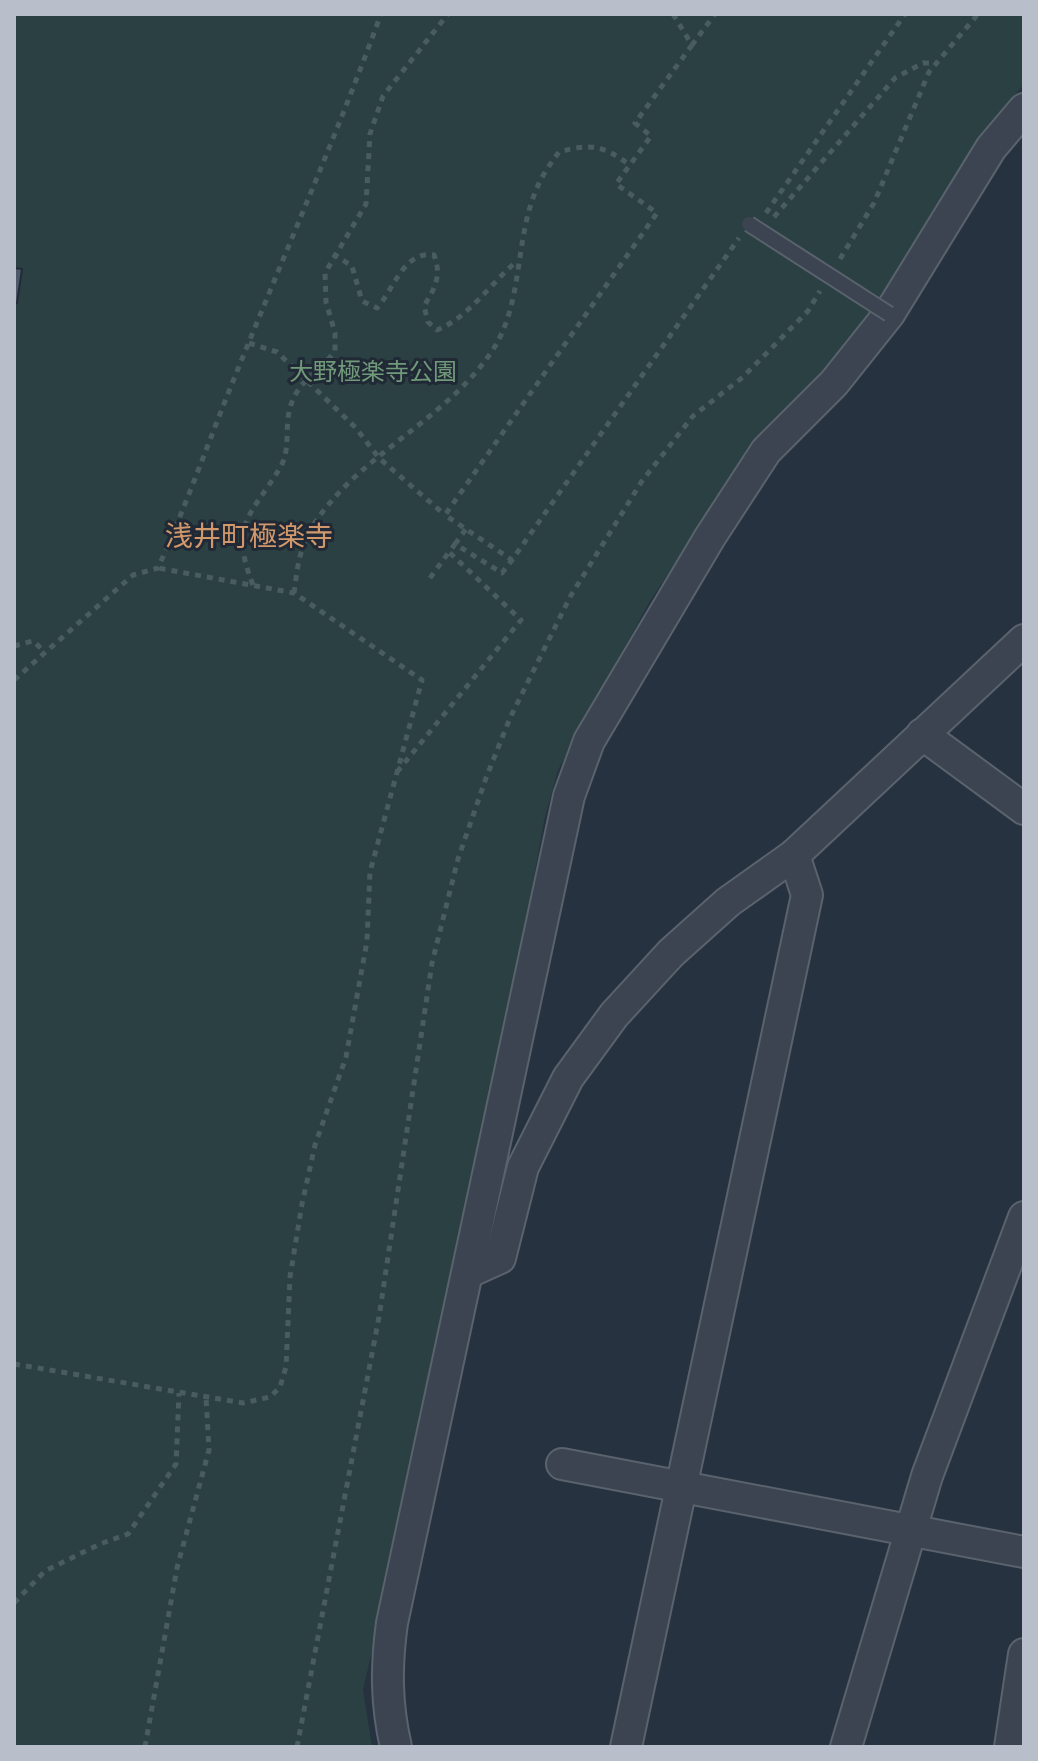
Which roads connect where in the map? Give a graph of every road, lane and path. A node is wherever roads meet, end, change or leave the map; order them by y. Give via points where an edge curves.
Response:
1 (381, 14) edge
2 (448, 14) edge
3 (673, 14) edge
4 (715, 14) edge
5 (905, 14) edge
6 (978, 14) edge
7 (692, 45) junction
8 (937, 63) junction
9 (1024, 109) edge
10 (630, 165) junction
11 (754, 229) junction
12 (333, 254) junction
13 (519, 260) junction
14 (833, 271) dead end
15 (825, 284) dead end
16 (889, 314) junction
17 (249, 343) junction
18 (306, 380) junction
19 (379, 458) junction
20 (445, 515) junction
21 (466, 529) junction
22 (455, 544) junction
23 (449, 552) junction
24 (512, 560) junction
25 (158, 568) junction
26 (430, 578) dead end
27 (253, 585) junction
28 (294, 593) junction
29 (1024, 640) edge
30 (14, 646) edge
31 (45, 652) junction
32 (14, 680) edge
33 (922, 734) junction
34 (394, 776) junction
35 (1024, 809) edge
36 (794, 855) junction
37 (1024, 1217) edge
38 (469, 1272) junction
39 (14, 1364) edge
40 (179, 1393) junction
41 (206, 1398) junction
42 (562, 1464) dead end
43 (683, 1486) junction
44 (910, 1533) junction
45 (1024, 1552) edge
46 (14, 1603) edge
47 (1024, 1654) edge
48 (145, 1747) edge
49 (297, 1747) edge
50 (396, 1747) edge
51 (626, 1747) edge
52 (846, 1747) edge
53 (1010, 1747) edge

1 - 17 path
2 - 12 path via 383,96 370,134 366,204
3 - 7 path
4 - 7 path
5 - 11 path
6 - 8 path
7 - 10 path via 635,123 651,136
8 - 11 path via 923,63 895,78
8 - 14 path via 874,203
9 - 16 street via 991,148
10 - 13 path via 587,144 559,152 536,188
10 - 20 path via 616,184 657,213
11 - 16 lane, bridge
11 - 24 path
12 - 13 path via 352,266 362,301 377,308 410,261 423,253 434,255 439,268 436,287 424,306 428,322 437,330 456,322
12 - 18 path via 325,287 335,351
13 - 19 path via 510,313 493,349 474,375
15 - 49 path via 808,311 743,377 693,416 642,481 570,597 486,778 458,859 432,963 379,1317
16 - 38 street via 834,383 766,451 589,741 569,796
17 - 18 path via 277,352
17 - 25 path
18 - 19 path
18 - 27 path via 287,416 286,454 246,523 241,544
19 - 20 path
19 - 28 path via 333,500 310,530
20 - 21 path
21 - 22 path
21 - 24 path
22 - 23 path
22 - 24 path via 502,573
23 - 26 path
23 - 34 path via 521,620
25 - 27 path
25 - 31 path via 133,575
27 - 28 path
28 - 34 path via 422,680
29 - 33 street
30 - 31 path via 33,641
31 - 32 path
33 - 35 street
33 - 36 street
34 - 41 path via 370,872 367,941 346,1057 315,1145 302,1204 280,1387 270,1397 243,1403
36 - 38 street via 717,912 614,1015 568,1078 523,1167 500,1258
36 - 43 street via 807,895
37 - 44 street
38 - 50 street via 392,1623 386,1669
39 - 40 path
40 - 41 path
40 - 46 path via 176,1464 128,1534 45,1571
41 - 48 path via 209,1450 177,1568
42 - 43 street
43 - 44 street
43 - 51 street
44 - 45 street
44 - 52 street
47 - 53 street

